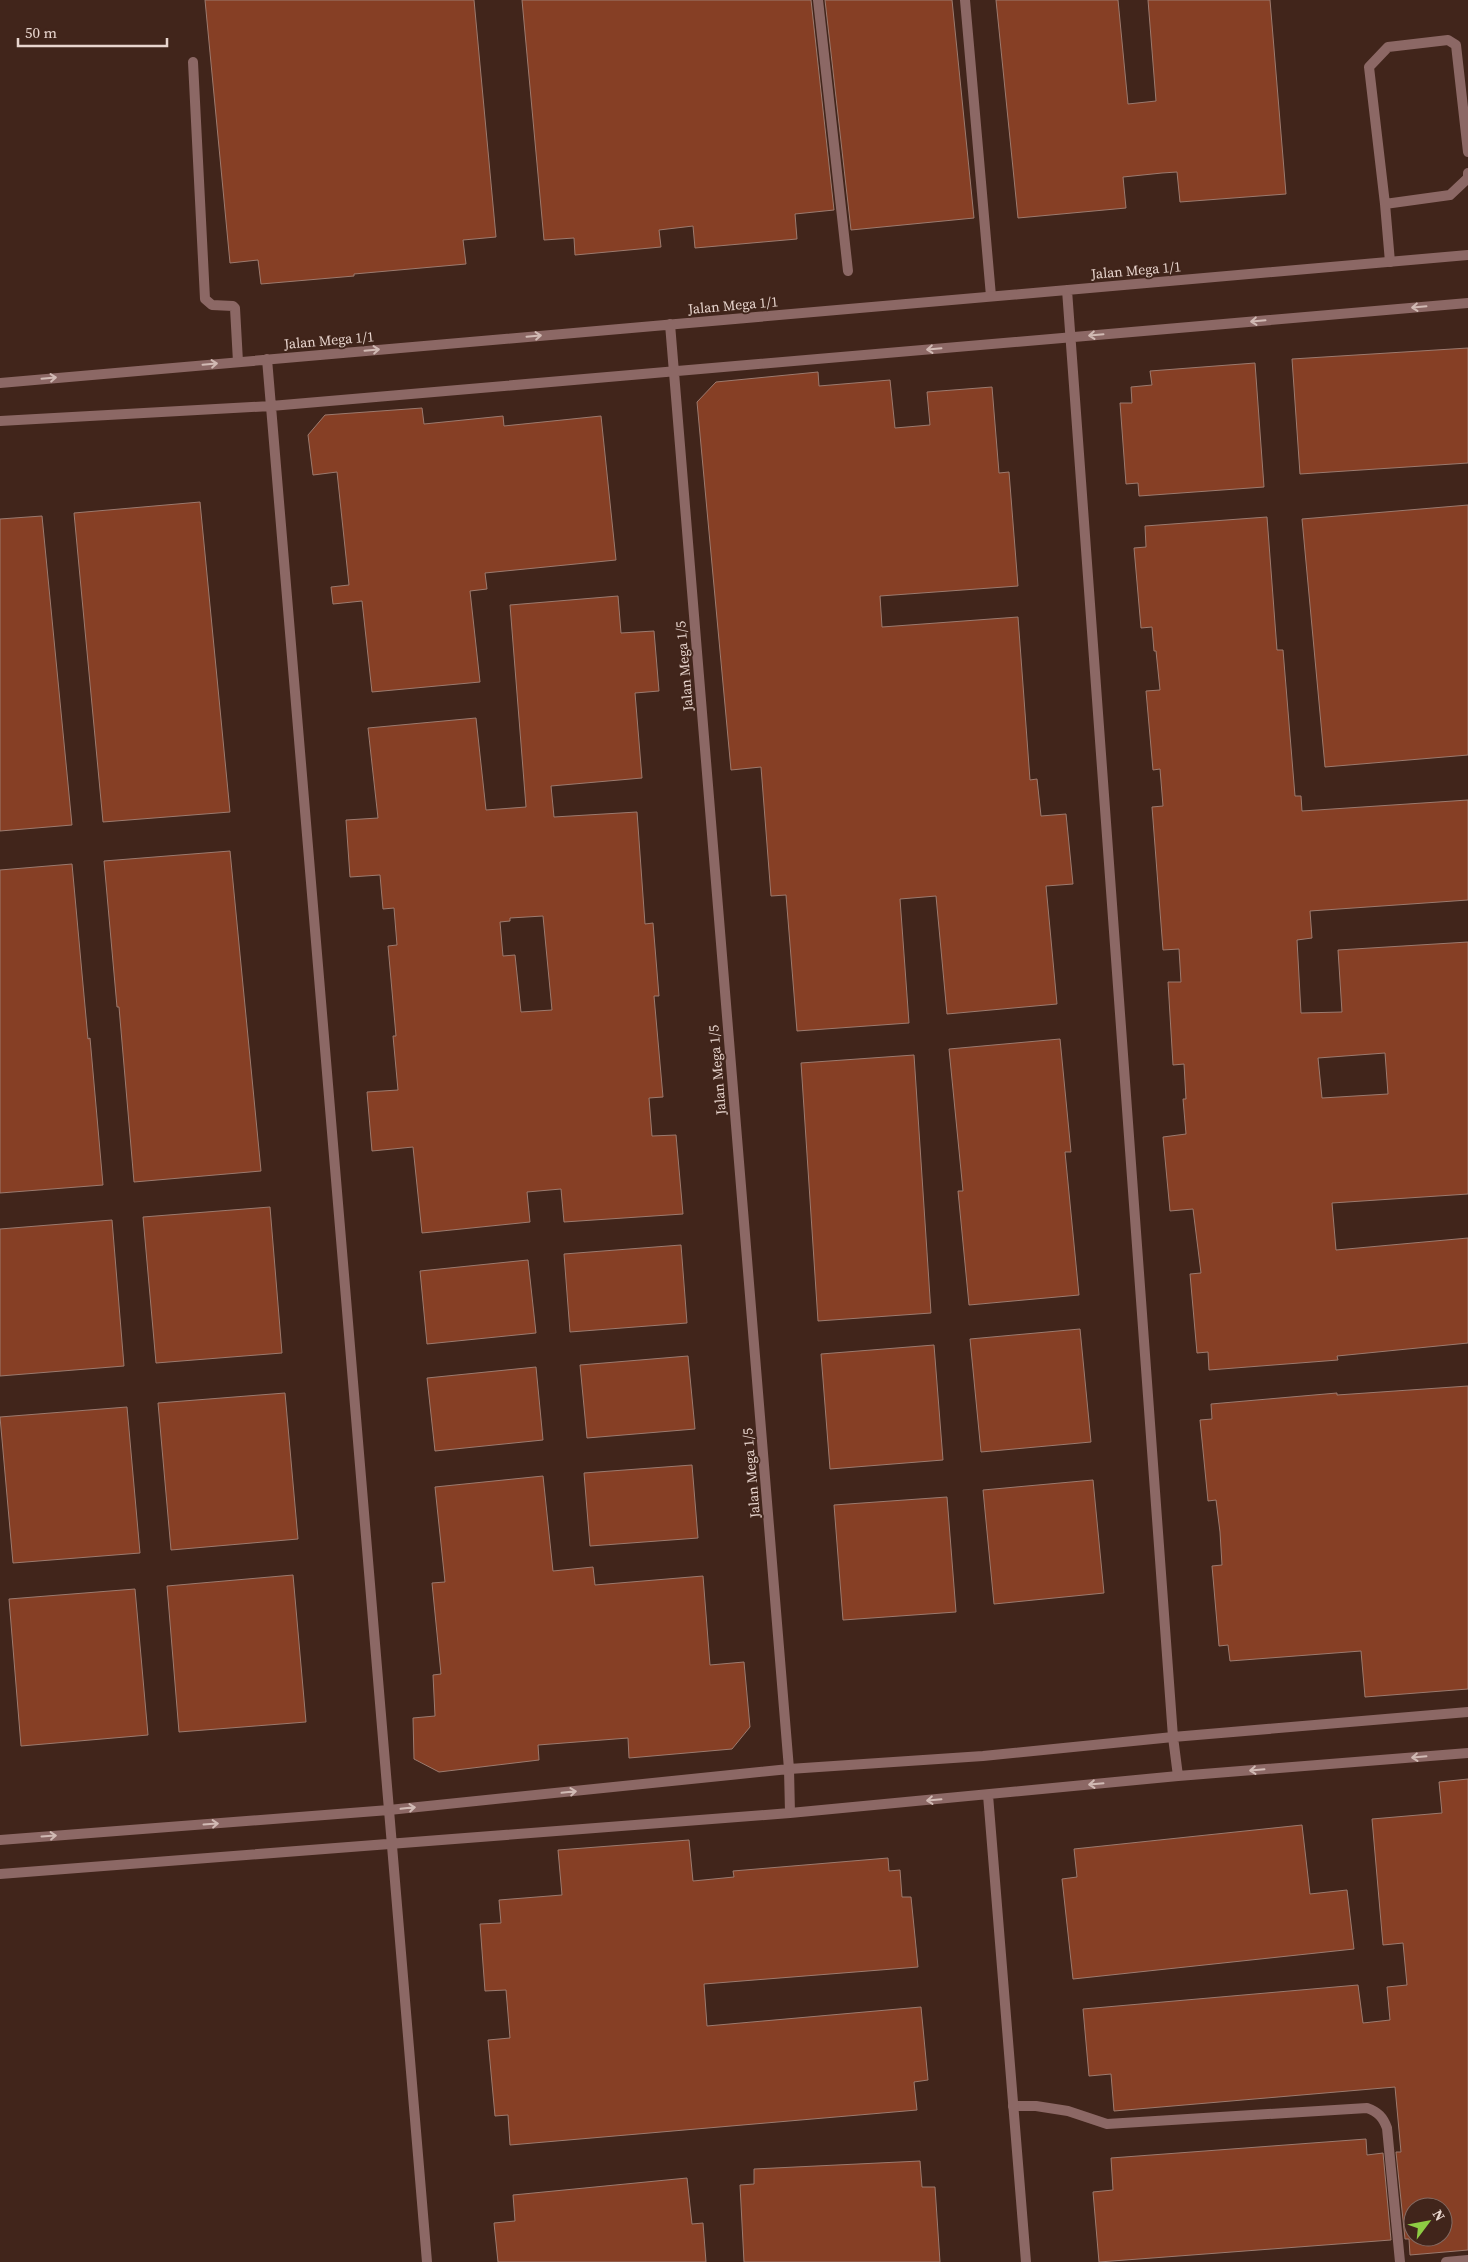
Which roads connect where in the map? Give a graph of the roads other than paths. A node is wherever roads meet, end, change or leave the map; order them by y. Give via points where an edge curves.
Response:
1 (818, 0) edge
2 (965, 0) edge
3 (193, 62) dead end
4 (1468, 152) edge
5 (1468, 173) edge
6 (1385, 204) junction
7 (1468, 255) edge
8 (1390, 262) junction
9 (848, 271) dead end
10 (1067, 290) junction
11 (991, 296) junction
12 (1468, 303) edge
13 (670, 324) junction
14 (1070, 337) junction
15 (267, 359) junction
16 (238, 362) junction
17 (673, 371) junction
18 (0, 383) edge
19 (271, 406) junction
20 (0, 421) edge
21 (1468, 1712) edge
22 (1173, 1737) junction
23 (1468, 1754) edge
24 (789, 1769) junction
25 (1178, 1776) junction
26 (988, 1795) junction
27 (389, 1810) junction
28 (790, 1813) junction
29 (0, 1840) edge
30 (393, 1845) junction
31 (0, 1874) edge
32 (1013, 2106) junction
33 (1468, 2260) edge
34 (427, 2262) edge
35 (1026, 2262) edge
36 (1400, 2262) edge
37 (1446, 2262) edge

1 - 9 street
2 - 11 street
3 - 16 street via 205,299 212,305 235,308
4 - 6 street via 1456,45 1448,40 1388,46 1369,67
5 - 6 street via 1468,178 1450,195
6 - 8 street
7 - 8 street, Jalan Mega 1/1
8 - 10 street, Jalan Mega 1/1
10 - 11 street, Jalan Mega 1/1
10 - 14 street
11 - 13 street, Jalan Mega 1/1
12 -> 14 street
15 -> 13 street, Jalan Mega 1/1
13 - 17 street, Jalan Mega 1/5
14 -> 17 street
14 - 22 street
15 - 16 street, Jalan Mega 1/1
15 - 19 street
18 -> 16 street, Jalan Mega 1/1
17 - 19 street
17 - 24 street, Jalan Mega 1/5
19 - 20 street
19 - 27 street
21 - 22 street
22 - 24 street via 983,1756
22 - 25 street
23 -> 25 street
27 -> 24 street
24 - 28 street, Jalan Mega 1/5
25 -> 26 street
26 -> 28 street
26 - 32 street
29 -> 27 street
27 - 30 street
28 - 30 street
30 - 31 street
30 - 34 street
32 - 35 street
32 - 36 street via 1068,2111 1107,2124 1367,2108 1377,2111 1387,2128
33 - 37 street

